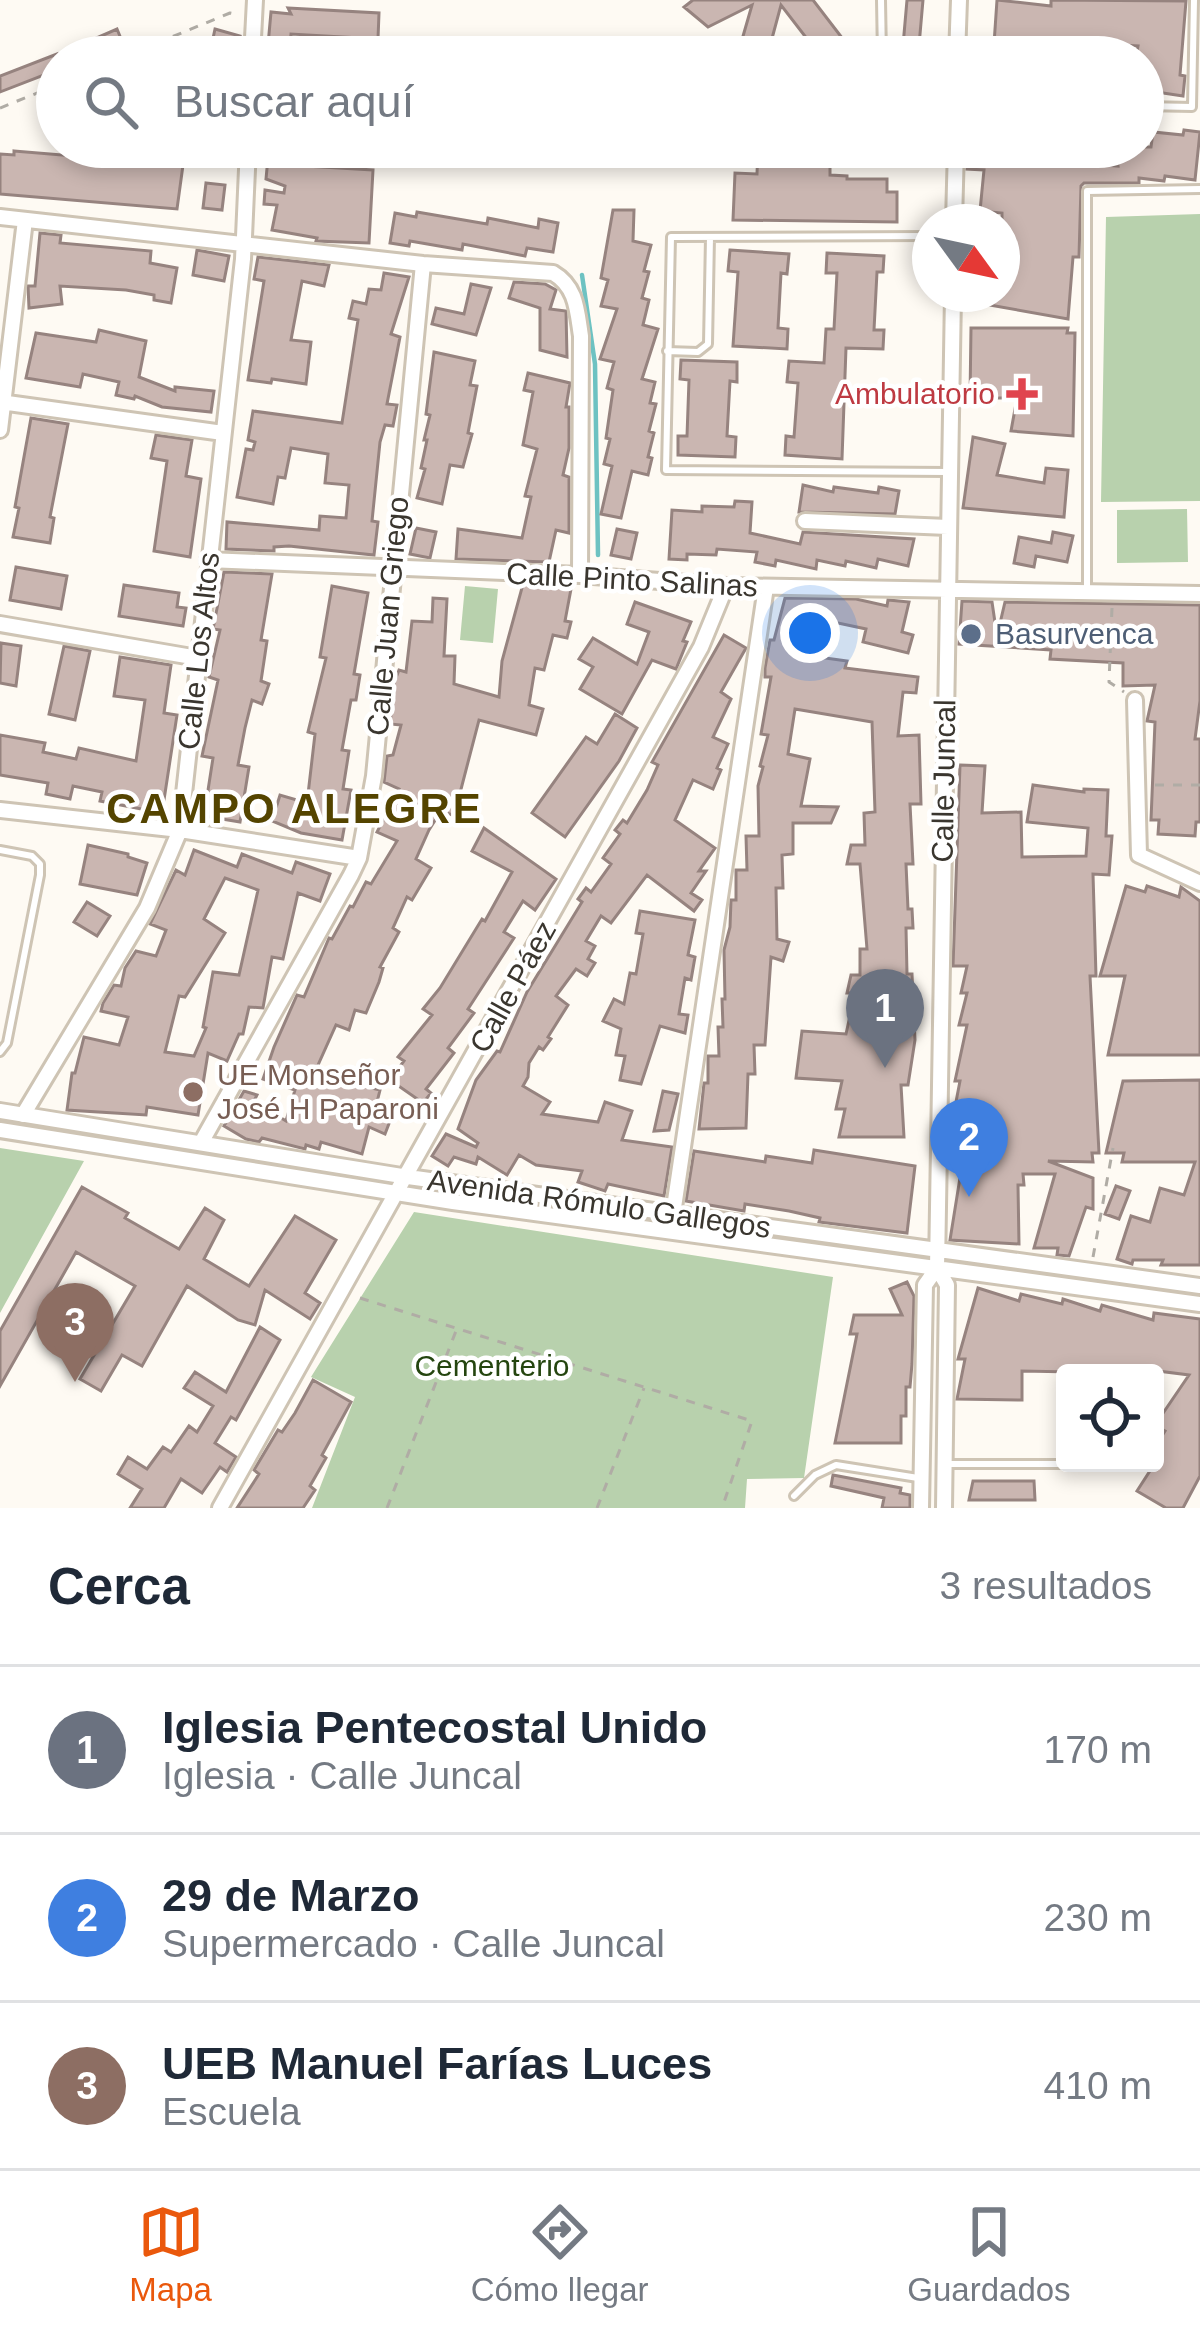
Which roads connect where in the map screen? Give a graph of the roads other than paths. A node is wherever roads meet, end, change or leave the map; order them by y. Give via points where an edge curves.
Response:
1 (255, 0) edge
2 (881, 0) edge
3 (958, 0) edge
4 (1194, 0) edge
5 (253, 36) edge
6 (882, 36) edge
7 (957, 36) edge
8 (1164, 106) edge
9 (247, 168) edge
10 (955, 168) edge
11 (1200, 189) edge
12 (954, 204) edge
13 (0, 217) edge
14 (25, 220) junction
15 (912, 236) edge
16 (710, 237) junction
17 (244, 243) junction
18 (423, 264) junction
19 (953, 312) edge
20 (666, 351) junction
21 (2, 402) edge
22 (0, 430) edge
23 (223, 434) junction
24 (949, 472) junction
25 (805, 521) dead end
26 (948, 527) junction
27 (208, 560) junction
28 (392, 569) junction
29 (580, 575) junction
30 (726, 586) junction
31 (766, 587) junction
32 (947, 591) junction
33 (1087, 592) junction
34 (1200, 594) edge
35 (0, 624) edge
36 (198, 658) junction
37 (1135, 700) road end
38 (0, 810) edge
39 (180, 830) junction
40 (0, 850) edge
41 (358, 858) junction
42 (1200, 883) edge
43 (0, 1052) edge
44 (0, 1111) edge
45 (23, 1115) junction
46 (0, 1130) edge
47 (201, 1144) junction
48 (408, 1177) junction
49 (399, 1193) junction
50 (672, 1214) junction
51 (671, 1232) junction
52 (937, 1250) junction
53 (937, 1268) junction
54 (1200, 1286) edge
55 (1200, 1304) edge
56 (945, 1464) junction
57 (1056, 1464) edge
58 (922, 1479) junction
59 (794, 1496) dead end
60 (220, 1508) edge
61 (922, 1508) edge
62 (944, 1508) edge

1 - 5 street
2 - 6 lane
3 - 7 street
4 - 8 lane via 1192,107
9 - 17 street, Calle Los Altos
10 - 12 street
11 - 33 lane via 1087,191
13 - 14 street
14 - 17 street
14 - 21 street
15 - 16 lane
16 - 20 lane via 708,344 698,352
16 - 20 lane via 671,237
17 - 18 street
17 - 23 street, Calle Los Altos
18 - 28 street, Calle Juan Griego
18 - 29 street via 566,280 581,337
19 - 24 street, Calle Juncal
20 - 24 lane via 666,470
21 - 22 street
21 - 23 street
23 - 27 street, Calle Los Altos
24 - 26 street, Calle Juncal
25 - 26 street
26 - 32 street, Calle Juncal
27 - 28 street, Calle Pinto Salinas
27 - 36 street, Calle Los Altos
28 - 29 street, Calle Pinto Salinas
28 - 41 street, Calle Juan Griego via 374,776
29 - 30 street, Calle Pinto Salinas
30 - 31 street, Calle Pinto Salinas
30 - 48 street, Calle Páez via 701,646
31 - 32 street, Calle Pinto Salinas
31 - 50 street
32 - 33 street, Calle Pinto Salinas
32 - 52 street, Calle Juncal
33 - 34 street, Calle Pinto Salinas
35 - 36 street
36 - 39 street, Calle Los Altos
37 - 42 street via 1139,855
38 - 39 street
39 - 41 street
39 - 45 street, Calle Los Altos via 147,908
40 - 43 lane via 40,864
41 - 47 street, Calle Juan Griego
44 - 45 street, Avenida Rómulo Gallegos
45 - 47 street, Avenida Rómulo Gallegos
46 - 49 street, Avenida Rómulo Gallegos
47 - 48 street, Avenida Rómulo Gallegos
48 - 49 street, Calle Páez
48 - 50 street, Avenida Rómulo Gallegos
49 - 51 street, Avenida Rómulo Gallegos
49 - 60 street, Calle Páez
50 - 51 street
50 - 52 street, Avenida Rómulo Gallegos
51 - 53 street, Avenida Rómulo Gallegos
52 - 53 street, Calle Juncal
52 - 54 street, Avenida Rómulo Gallegos
53 - 55 street, Avenida Rómulo Gallegos
53 - 56 street, Calle Juncal via 947,1285
53 - 58 street, Calle Juncal via 925,1285
56 - 57 lane
56 - 62 street, Calle Juncal
58 - 59 lane via 836,1465
58 - 61 street, Calle Juncal

